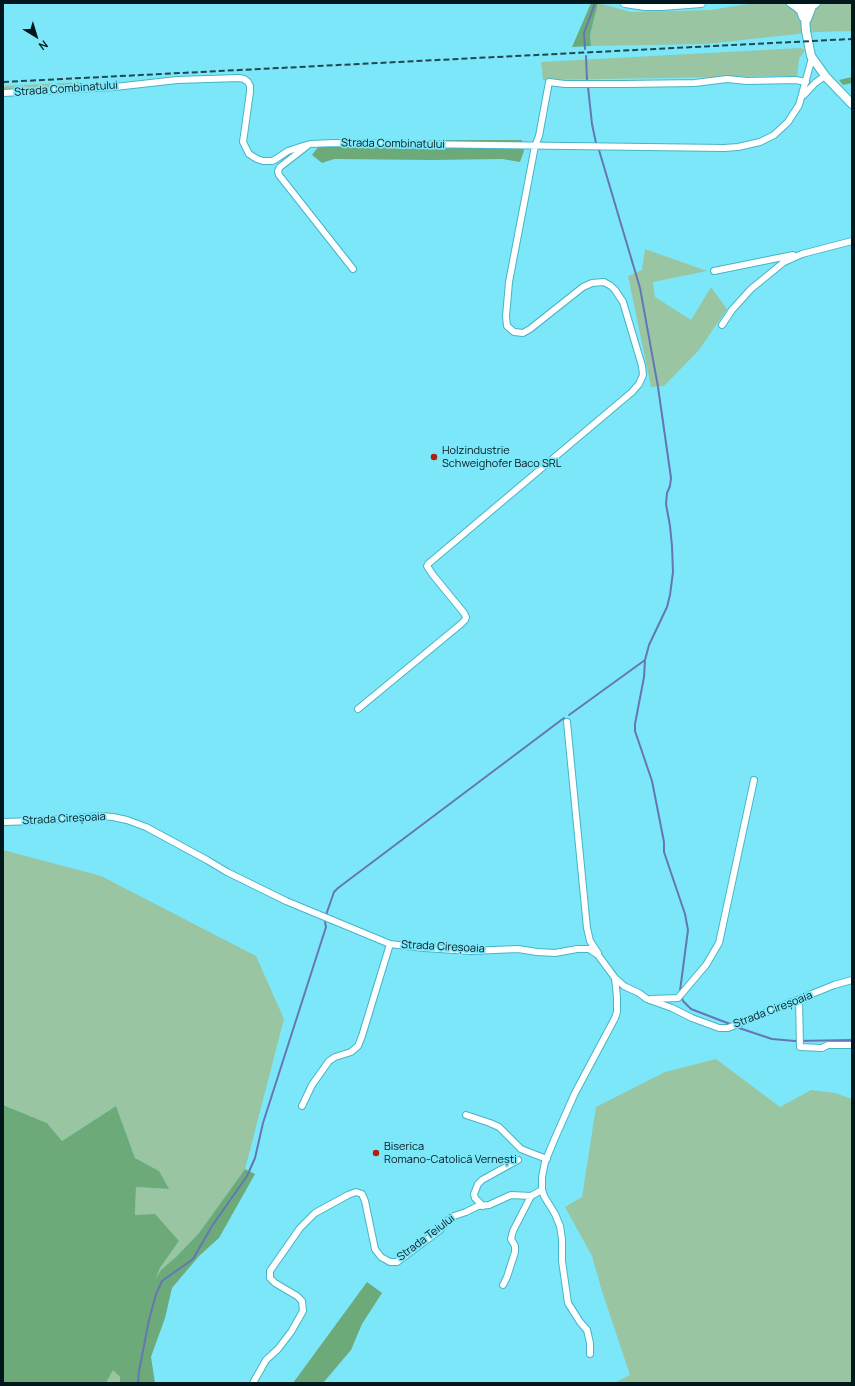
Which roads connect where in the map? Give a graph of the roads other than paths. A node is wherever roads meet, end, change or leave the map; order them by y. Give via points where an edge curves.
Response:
1 (701, 3) edge
2 (791, 3) edge
3 (804, 3) edge
4 (816, 3) edge
5 (630, 4) edge
6 (805, 24) junction
7 (812, 58) junction
8 (825, 76) junction
9 (806, 82) junction
10 (3, 93) edge
11 (801, 98) junction
12 (852, 104) edge
13 (310, 144) junction
14 (535, 146) junction
15 (852, 240) edge
16 (802, 254) junction
17 (354, 269) dead end
18 (714, 271) dead end
19 (722, 325) dead end
20 (358, 709) dead end
21 (567, 722) dead end
22 (754, 780) dead end
23 (3, 822) edge
24 (390, 944) junction
25 (598, 955) junction
26 (615, 978) junction
27 (852, 980) edge
28 (647, 999) junction
29 (799, 1000) junction
30 (852, 1045) edge
31 (302, 1106) dead end
32 (466, 1115) dead end
33 (547, 1159) junction
34 (518, 1160) dead end
35 (542, 1190) junction
36 (531, 1196) junction
37 (483, 1206) junction
38 (503, 1284) dead end
39 (590, 1354) dead end
40 (252, 1383) edge

1 - 5 main road via 662,6
2 - 6 main road via 801,11
3 - 6 main road, Strada Combinatului
4 - 6 main road via 812,6
6 - 7 main road, Strada Combinatului
7 - 8 main road, Strada Combinatului
7 - 9 street, Strada Combinatului
8 - 11 street
8 - 12 main road, Strada Combinatului
9 - 11 street, Strada Combinatului
9 - 14 street via 727,79 626,84 549,82
10 - 13 street, Strada Combinatului via 239,78 244,79 250,86 242,139 249,154 263,161 272,161 294,148
11 - 14 street, Strada Combinatului via 794,113 779,130 768,139 751,145 705,149
13 - 14 street, Strada Combinatului
13 - 17 street via 280,167 279,175
14 - 20 street via 509,282 507,326 514,332 523,333 583,287 604,282 616,290 623,302 643,375 632,392 428,564 433,575 464,613 465,620
15 - 16 street
16 - 18 street
16 - 19 street via 784,262 760,281
21 - 25 street via 587,928 590,941
22 - 28 street via 719,943 706,966 678,998
23 - 24 street, Strada Cireșoaia via 101,816 127,820 146,827 286,901
24 - 25 street, Strada Cireșoaia via 470,951 518,949 555,953 577,949 589,950
24 - 31 street via 358,1046 351,1052 329,1061 312,1085
25 - 26 street, Strada Cireșoaia
26 - 28 street, Strada Cireșoaia
26 - 33 street via 615,1018 575,1093
27 - 29 street, Strada Cireșoaia
28 - 29 street, Strada Cireșoaia via 719,1028 728,1028
29 - 30 street via 800,1047
32 - 33 street via 499,1127 521,1148
33 - 35 street via 542,1177
34 - 37 street via 478,1184 474,1194
35 - 36 street
35 - 39 street via 560,1226 568,1303 587,1330
36 - 37 street, Strada Teiului via 511,1195
36 - 38 street via 513,1231 511,1239 515,1252
37 - 40 street, Strada Teiului via 454,1216 440,1230 397,1262 390,1262 381,1257 375,1249 362,1194 356,1192 348,1195 315,1213 300,1228 270,1271 270,1278 275,1283 302,1301 303,1311 291,1332 278,1350 266,1360

